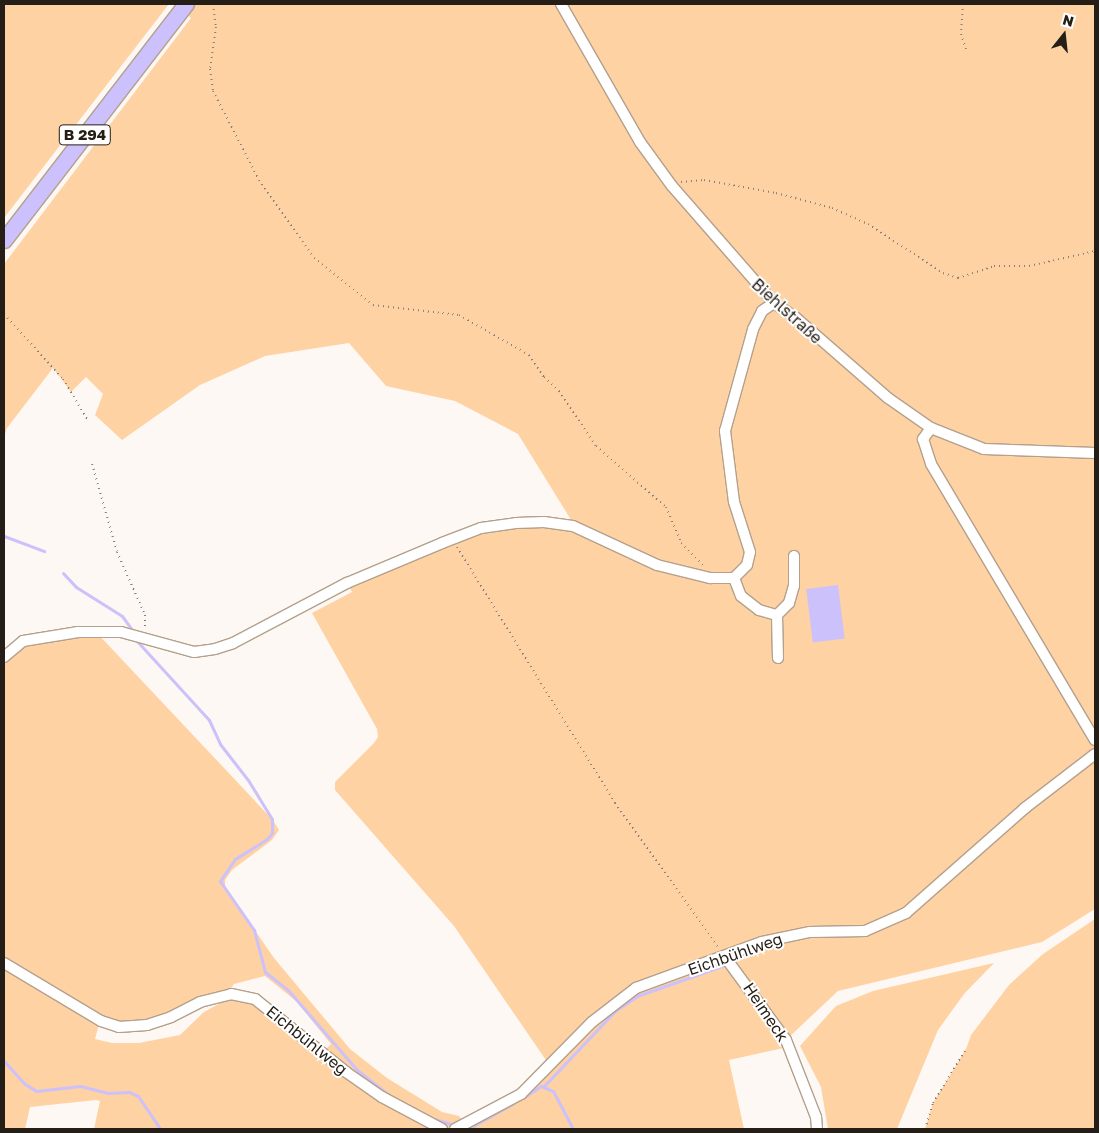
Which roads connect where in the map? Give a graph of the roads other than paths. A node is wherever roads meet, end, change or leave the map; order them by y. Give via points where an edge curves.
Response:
1 (186, 4) edge
2 (561, 4) edge
3 (4, 240) edge
4 (774, 303) junction
5 (931, 428) junction
6 (1095, 453) edge
7 (794, 556) dead end
8 (734, 578) junction
9 (776, 614) junction
10 (4, 657) edge
11 (778, 658) dead end
12 (1095, 740) edge
13 (1095, 754) edge
14 (726, 957) junction
15 (4, 963) edge
16 (442, 1129) edge
17 (455, 1129) edge
18 (817, 1129) edge

1 - 3 highway, B 294
2 - 4 street, Biehlstraße via 640,142 672,186
4 - 5 street, Biehlstraße via 795,316 888,398
4 - 8 street via 762,311 753,329 725,431 734,502 750,552 747,566
5 - 6 street, Biehlstraße via 984,449
5 - 12 street via 923,438 931,464
7 - 9 street via 794,586 789,603
8 - 9 street via 741,596 758,610
8 - 10 street via 710,578 657,565 574,526 516,523 481,528 347,583 233,643 194,652 144,637 95,631 23,641
9 - 11 street
13 - 14 street, Eichbühlweg via 1025,808 906,913 865,931 810,932 762,942
14 - 17 street, Eichbühlweg via 636,988 592,1022 521,1094
14 - 18 street, Heimeck via 786,1040 816,1117
15 - 16 street, Eichbühlweg via 101,1021 118,1027 146,1025 200,1002 231,994 255,999 382,1098

